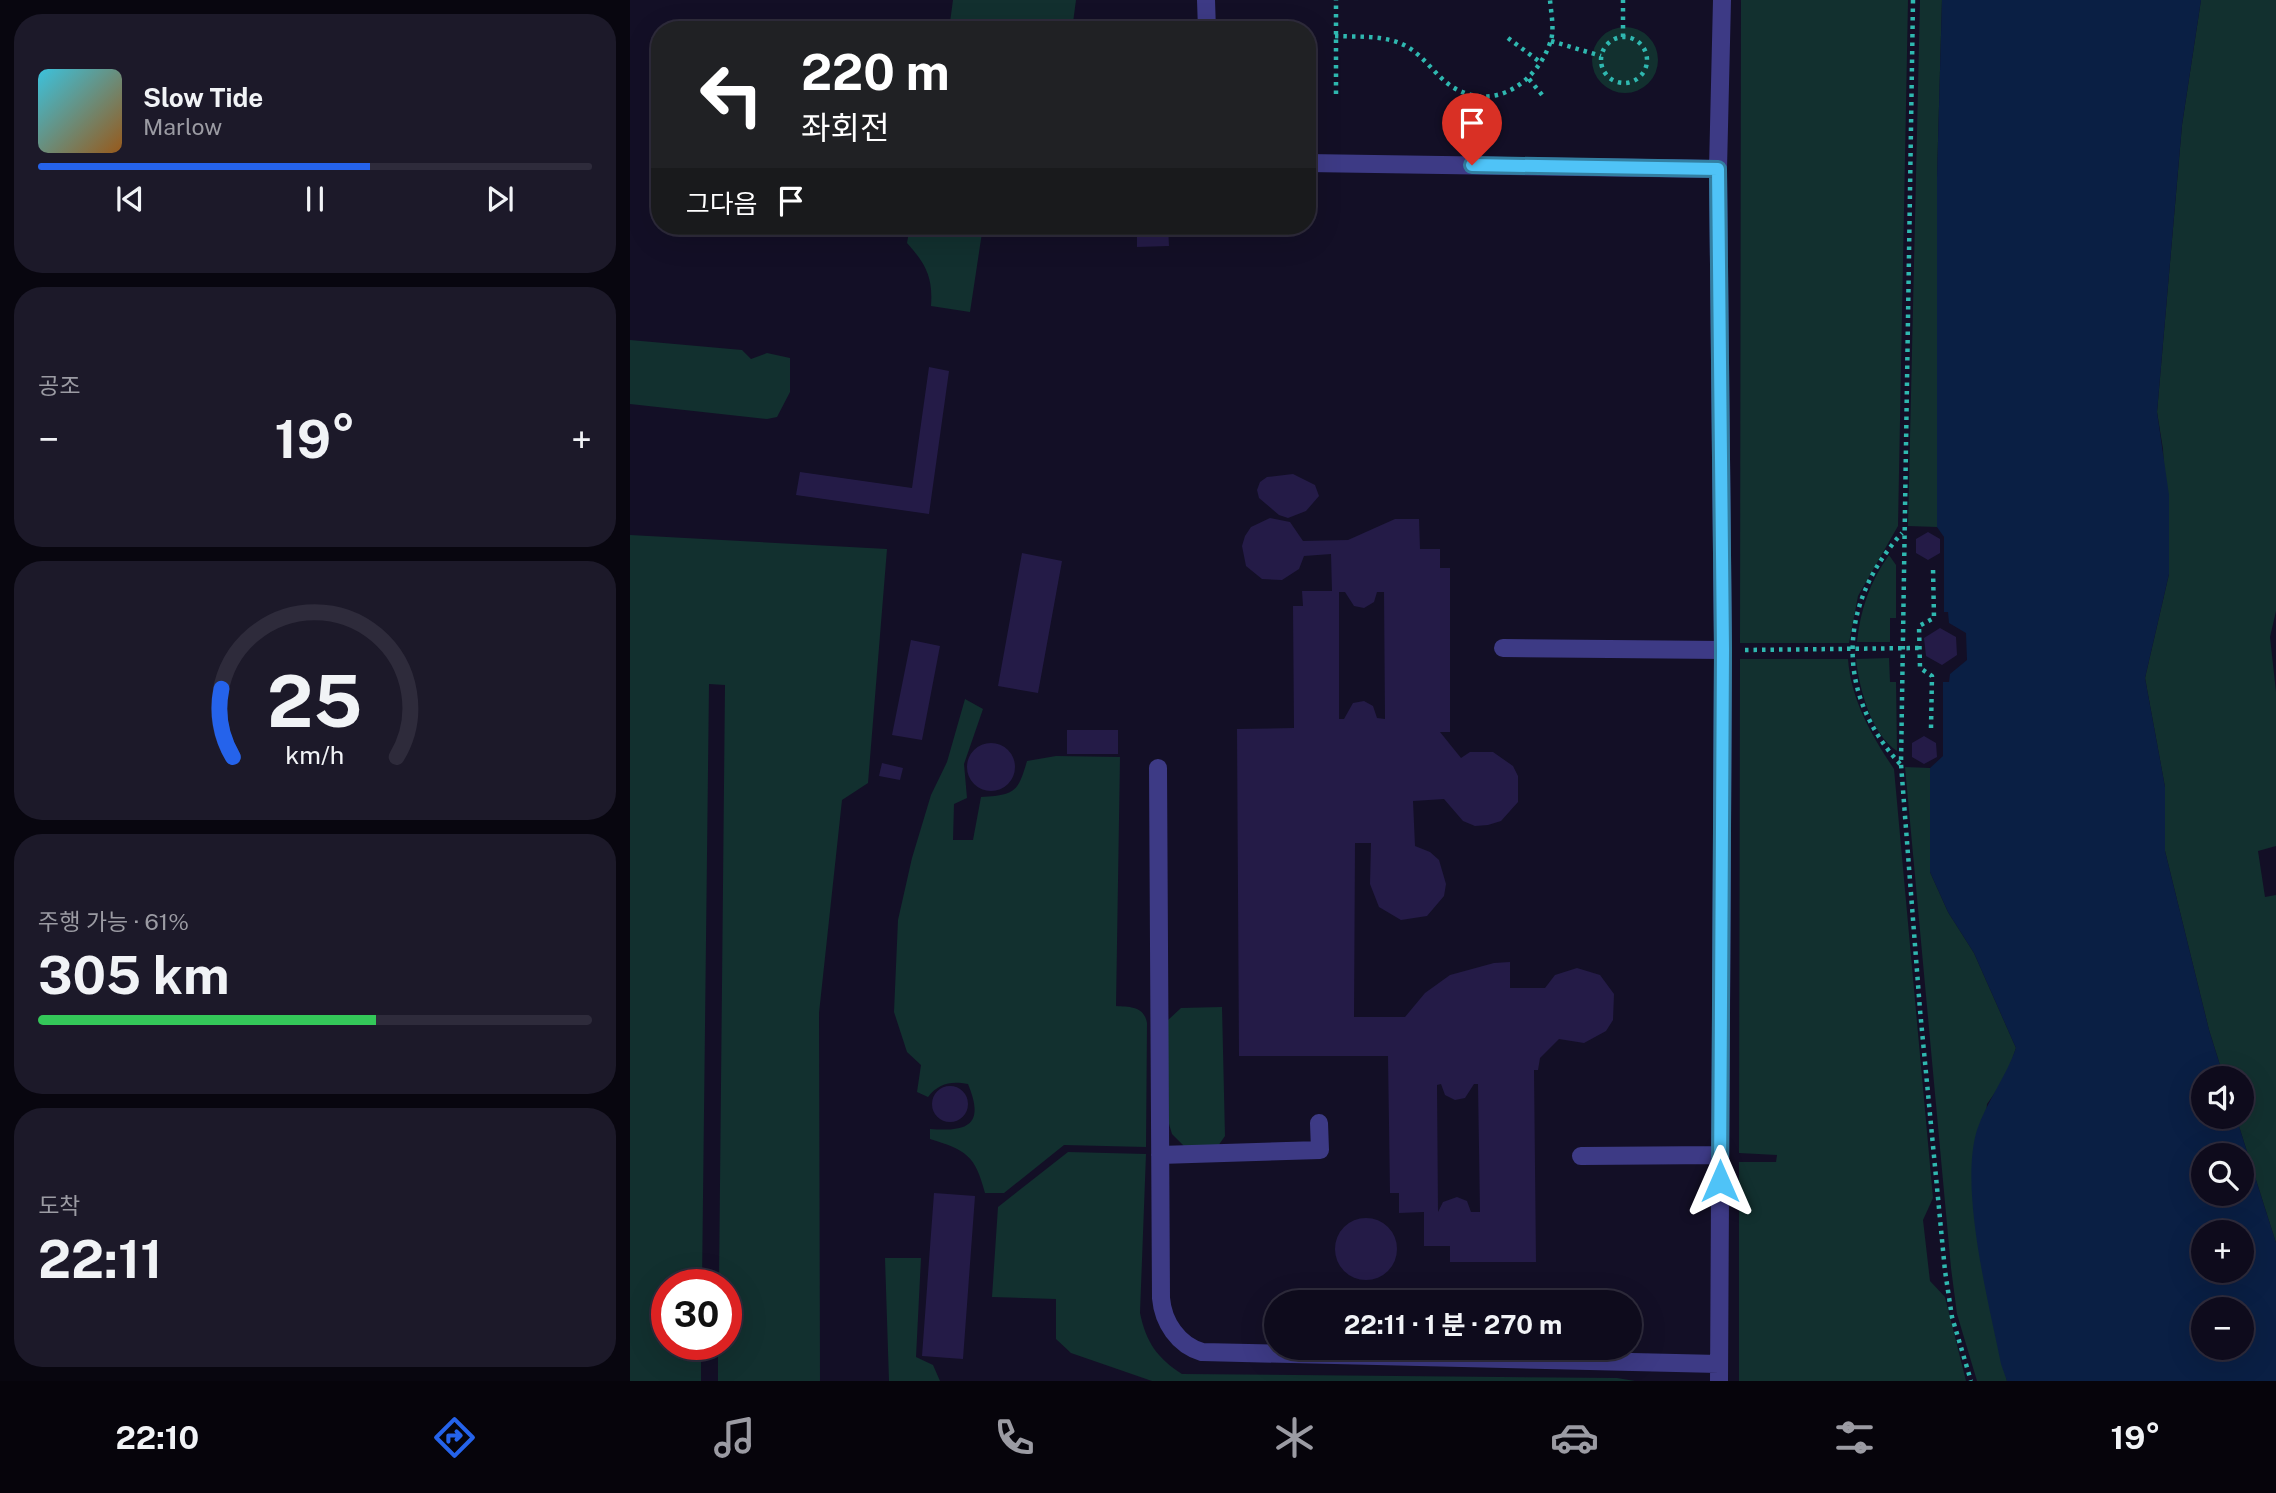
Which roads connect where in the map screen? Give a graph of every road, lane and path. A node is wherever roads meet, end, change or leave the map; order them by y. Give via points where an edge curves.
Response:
1 (1206, 0) edge
2 (1336, 0) edge
3 (1550, 0) edge
4 (1623, 0) edge
5 (1721, 0) edge
6 (1913, 0) edge
7 (1207, 21) edge
8 (1335, 36) junction
9 (1623, 37) junction
10 (1508, 38) dead end
11 (1551, 41) junction
12 (1601, 56) junction
13 (1540, 62) junction
14 (1529, 79) junction
15 (1336, 94) dead end
16 (1543, 96) dead end
17 (1316, 163) edge
18 (1718, 169) junction
19 (1903, 533) junction
20 (1933, 568) dead end
21 (1503, 648) dead end
22 (1902, 648) junction
23 (1920, 648) junction
24 (1851, 649) junction
25 (1723, 650) junction
26 (1931, 728) dead end
27 (1901, 764) junction
28 (1158, 768) dead end
29 (1319, 1123) dead end
30 (1160, 1155) junction
31 (1720, 1155) junction
32 (1581, 1156) dead end
33 (1719, 1372) edge
34 (1971, 1381) edge

1 - 7 street
2 - 8 path
3 - 11 path
4 - 9 path
5 - 18 street
6 - 19 path
8 - 14 path via 1391,39 1408,46 1454,89 1473,97 1513,90
8 - 15 path
9 - 12 path via 1613,39
9 - 12 path via 1633,38 1647,53 1643,74 1625,83 1615,82 1607,75
10 - 13 path
11 - 12 path
11 - 13 path
13 - 14 path
14 - 16 path
17 - 18 street
18 - 25 street
19 - 22 path
19 - 24 path via 1877,566 1860,600
20 - 23 path via 1934,618 1919,626
21 - 25 street
22 - 23 path
22 - 24 path
22 - 27 path
23 - 26 path via 1920,668 1932,676
24 - 25 path
24 - 27 path via 1858,693 1871,726
25 - 31 street
27 - 34 path via 1945,1271 1952,1317
28 - 30 street
29 - 30 street via 1320,1150
30 - 33 street via 1162,1311 1172,1331 1191,1349
31 - 32 street
31 - 33 street

